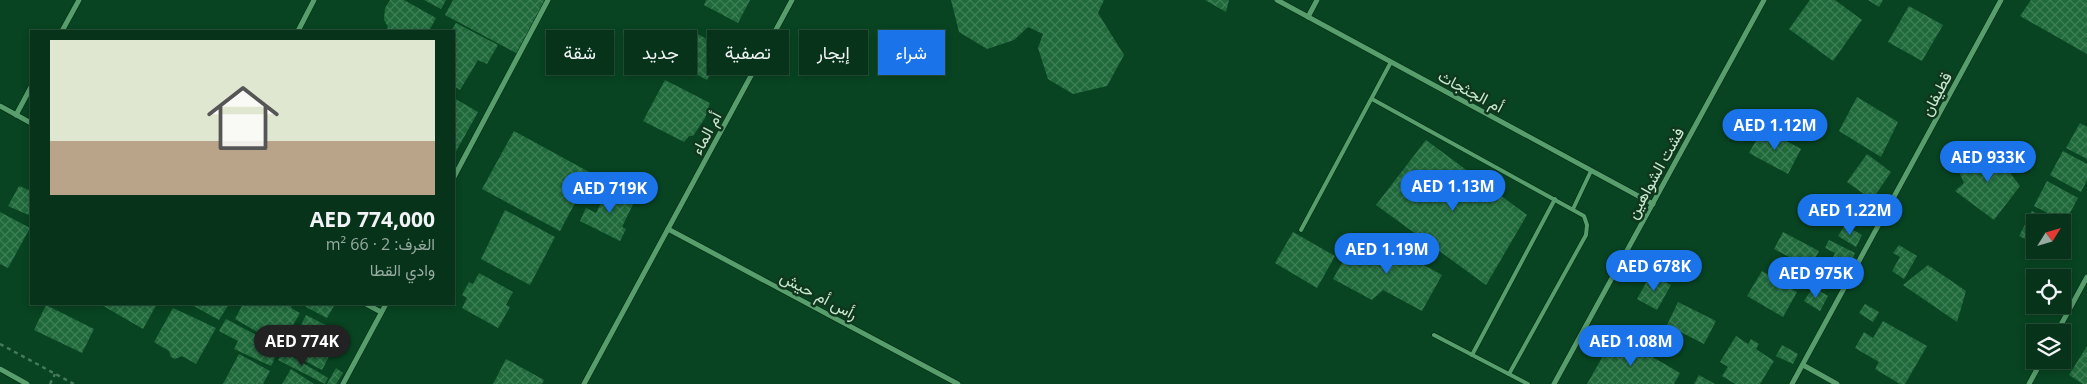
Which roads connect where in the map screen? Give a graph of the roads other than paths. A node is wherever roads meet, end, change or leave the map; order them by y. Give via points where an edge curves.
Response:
1 (78, 0) edge
2 (314, 0) edge
3 (548, 0) edge
4 (792, 0) edge
5 (1277, 0) edge
6 (1317, 0) edge
7 (1764, 0) edge
8 (2001, 0) edge
9 (1308, 17) junction
10 (63, 30) edge
11 (299, 30) edge
12 (1391, 62) junction
13 (30, 89) edge
14 (1372, 99) junction
15 (0, 106) edge
16 (16, 115) junction
17 (30, 122) edge
18 (1592, 171) junction
19 (455, 175) edge
20 (1555, 199) junction
21 (1652, 204) junction
22 (1573, 209) junction
23 (668, 228) junction
24 (1301, 230) dead end
25 (2087, 277) edge
26 (368, 305) edge
27 (385, 305) edge
28 (381, 312) junction
29 (2061, 324) edge
30 (1434, 334) dead end
31 (1472, 355) junction
32 (1802, 366) junction
33 (2037, 369) edge
34 (0, 370) edge
35 (1509, 374) junction
36 (27, 384) edge
37 (343, 384) edge
38 (584, 384) edge
39 (958, 384) edge
40 (1528, 384) edge
41 (1554, 384) edge
42 (1792, 384) edge
43 (1837, 384) edge
44 (2029, 384) edge

1 - 10 street
2 - 11 street
3 - 19 street
4 - 23 street, أم الماء
5 - 9 street, أم الجثجاث
6 - 9 street
7 - 21 street, فشت الشواهين
8 - 32 street, قطيفان
9 - 12 street, أم الجثجاث
12 - 14 lane
12 - 18 street, أم الجثجاث
13 - 16 street
14 - 20 lane
14 - 24 lane
15 - 16 street
16 - 17 street
18 - 21 street, أم الجثجاث
18 - 22 lane
20 - 22 lane
20 - 31 lane
21 - 41 street, فشت الشواهين
22 - 35 lane via 1584,216 1586,235
23 - 38 street, أم الماء
23 - 39 street, رأس أم حيش
25 - 29 street
26 - 28 street
27 - 28 street
28 - 37 street
30 - 31 lane
31 - 35 lane
32 - 42 street, قطيفان
32 - 43 street
33 - 44 street
34 - 36 street
35 - 40 lane

